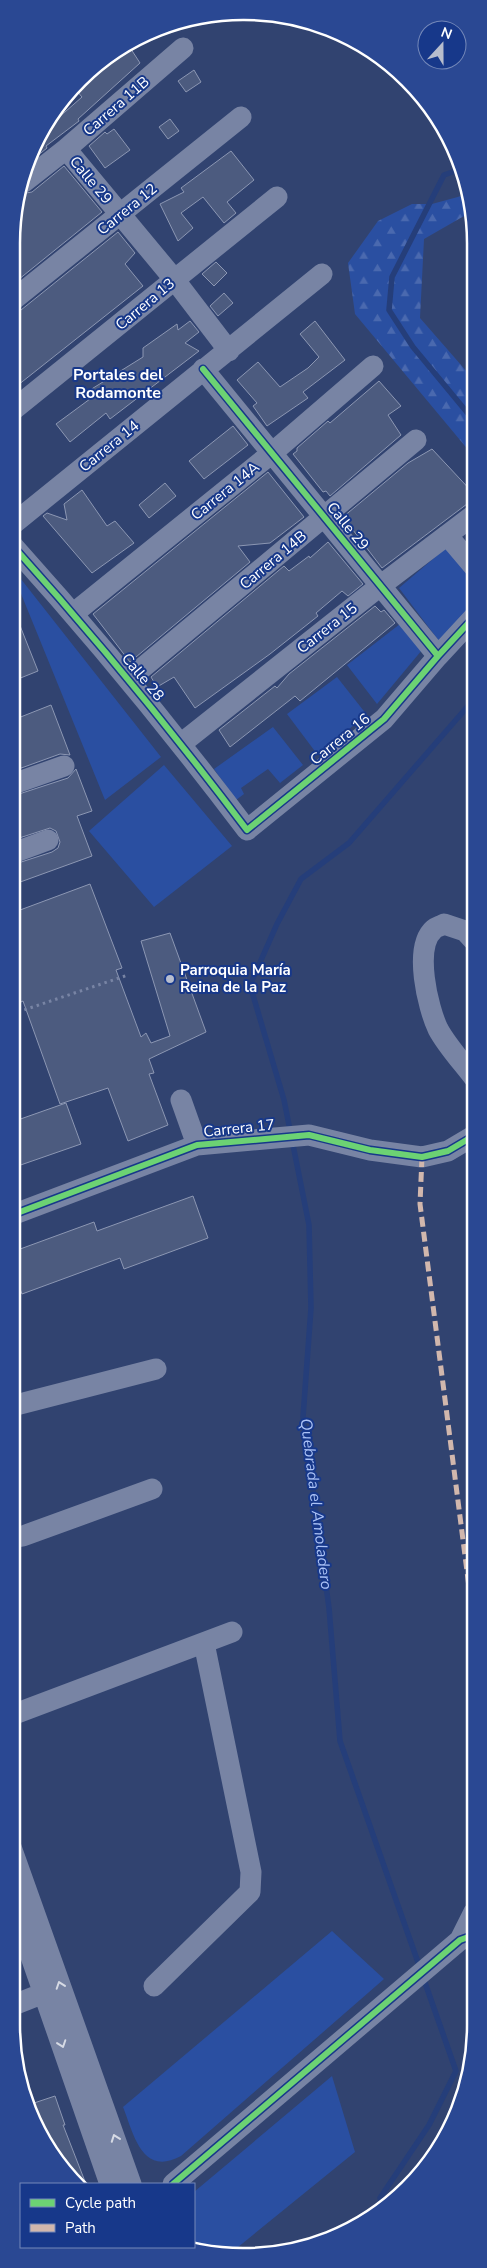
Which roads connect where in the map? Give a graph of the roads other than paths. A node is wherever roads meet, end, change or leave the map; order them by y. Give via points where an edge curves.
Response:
1 (183, 48) dead end
2 (241, 117) dead end
3 (66, 149) junction
4 (31, 177) edge
5 (277, 197) dead end
6 (121, 215) junction
7 (322, 274) dead end
8 (174, 279) junction
9 (20, 294) edge
10 (229, 351) junction
11 (374, 366) dead end
12 (203, 370) junction
13 (20, 404) edge
14 (416, 440) dead end
15 (272, 453) junction
16 (325, 517) junction
17 (20, 518) edge
18 (467, 520) edge
19 (447, 535) junction
20 (20, 554) edge
21 (467, 559) edge
22 (380, 586) junction
23 (74, 613) junction
24 (467, 625) edge
25 (438, 656) junction
26 (129, 680) junction
27 (182, 744) junction
28 (64, 766) dead end
29 (20, 782) edge
30 (247, 830) joint
31 (48, 840) dead end
32 (20, 850) edge
33 (467, 933) edge
34 (467, 1069) edge
35 (181, 1100) dead end
36 (467, 1139) edge
37 (197, 1145) junction
38 (20, 1212) edge
39 (156, 1369) dead end
40 (20, 1404) edge
41 (152, 1489) dead end
42 (20, 1536) edge
43 (232, 1632) dead end
44 (204, 1642) junction
45 (20, 1712) edge
46 (20, 1870) edge
47 (20, 1925) edge
48 (467, 1938) edge
49 (154, 1986) dead end
50 (44, 1993) junction
51 (20, 2002) edge
52 (110, 2183) edge
53 (131, 2183) edge
54 (174, 2183) edge

1 - 3 street, Carrera 11B
2 - 6 street, Carrera 12
3 - 4 street, Carrera 11B
3 - 6 street, Calle 29
5 - 8 street, Carrera 13
6 - 8 street, Calle 29
6 - 9 street, Carrera 12
7 - 10 street, Carrera 14
8 - 10 street, Calle 29
8 - 13 street, Carrera 13
10 - 12 street, Carrera 14
11 - 15 street, Carrera 14A
12 - 15 street, Calle 29
12 - 17 street, Carrera 14
14 - 16 street, Carrera 14B
15 - 16 street, Calle 29
15 - 23 street, Carrera 14A
16 - 22 street, Calle 29
16 - 26 street, Carrera 14B
18 - 19 street, Carrera 15
19 - 21 street
19 - 22 street, Carrera 15
20 - 23 street, Calle 28
22 - 25 street, Calle 29
22 - 27 street, Carrera 15
23 - 26 street, Calle 28
24 - 25 street
25 - 30 street, Carrera 16 via 384,719
26 - 27 street, Calle 28
27 - 30 street, Calle 28
28 - 29 street
31 - 32 street
33 - 34 street via 444,924 434,929 426,941 424,977 439,1030
35 - 37 street
36 - 37 street, Carrera 17 via 448,1151 422,1157 370,1150 309,1135
37 - 38 street, Carrera 17
39 - 40 street
41 - 42 street
43 - 44 street
44 - 45 street
44 - 49 street via 251,1872 250,1892
53 -> 46 street
47 - 50 street
48 - 54 street via 404,1987
50 - 51 street
50 -> 52 street

